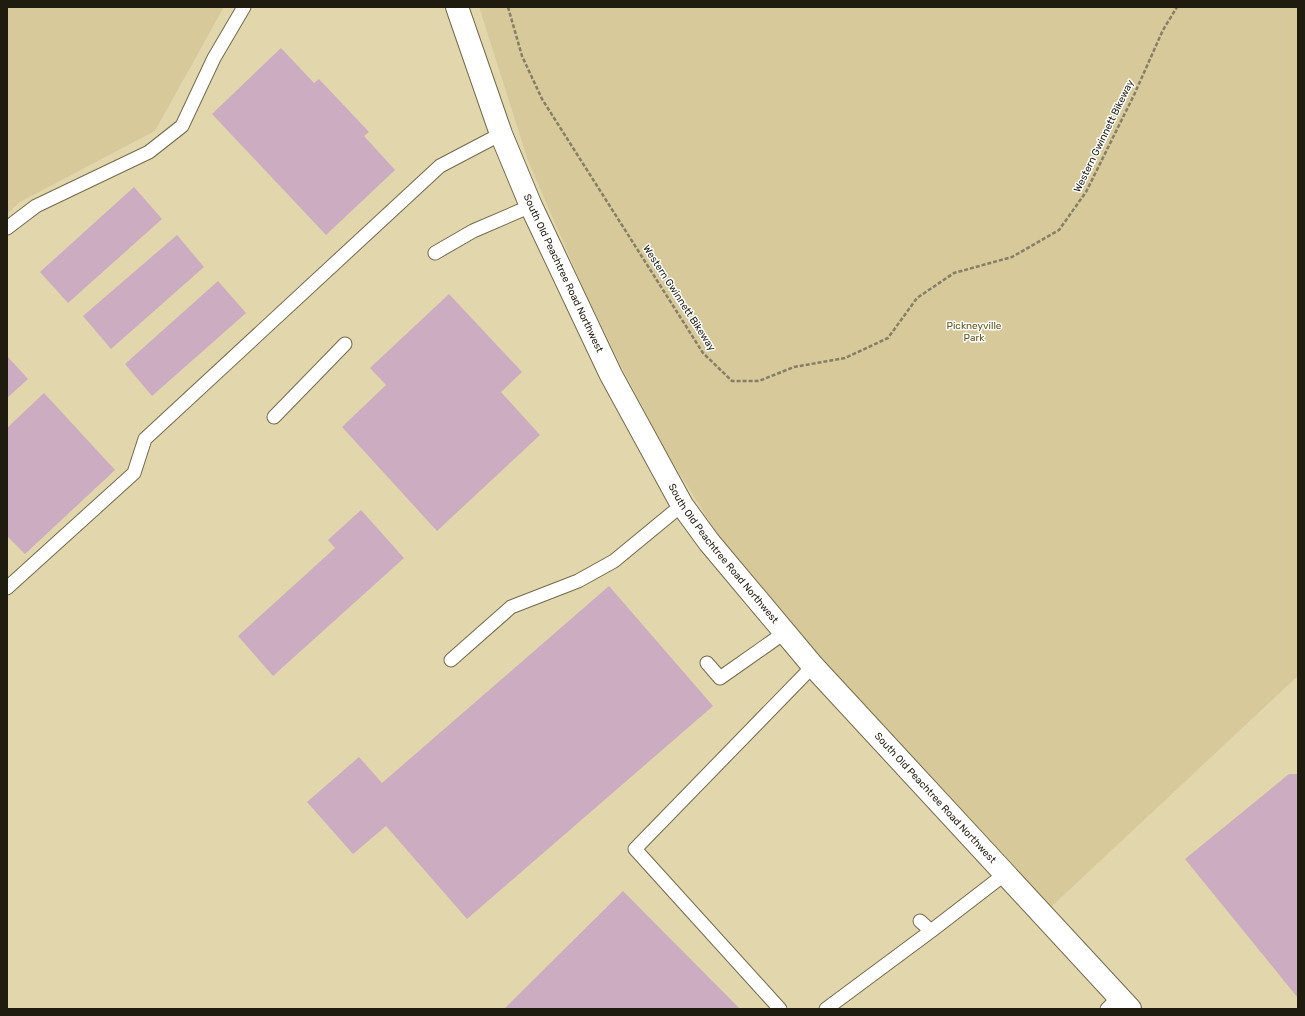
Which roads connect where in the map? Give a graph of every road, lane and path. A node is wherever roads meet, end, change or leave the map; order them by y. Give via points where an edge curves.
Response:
1 (244, 7) edge
2 (457, 7) edge
3 (508, 7) edge
4 (1177, 7) edge
5 (501, 134) junction
6 (531, 206) junction
7 (7, 228) edge
8 (435, 253) dead end
9 (345, 344) dead end
10 (274, 417) dead end
11 (682, 504) junction
12 (7, 588) edge
13 (784, 633) junction
14 (451, 660) dead end
15 (707, 663) dead end
16 (813, 666) junction
17 (1005, 874) junction
18 (920, 921) dead end
19 (931, 931) junction
20 (1119, 1005) edge
21 (780, 1009) edge
22 (826, 1009) edge

1 - 7 lane via 214,58 182,126 149,152 36,206
2 - 5 street, South Old Peachtree Road Northwest
3 - 4 path, Western Gwinnett Bikeway via 522,56 542,99 702,353 732,380 759,381 794,367 845,358 888,338 917,298 954,273 1012,257 1059,230 1086,192 1163,30
5 - 6 street, South Old Peachtree Road Northwest
5 - 12 lane via 440,166 145,439 134,473
6 - 8 lane via 473,230
6 - 11 street, South Old Peachtree Road Northwest via 611,375
9 - 10 lane
11 - 13 street, South Old Peachtree Road Northwest via 709,542
11 - 14 lane via 614,561 578,581 511,607
13 - 15 lane via 720,678
13 - 16 street, South Old Peachtree Road Northwest
16 - 17 street, South Old Peachtree Road Northwest
16 - 21 lane via 635,849
17 - 19 lane
17 - 20 street, South Old Peachtree Road Northwest
18 - 19 lane
19 - 22 lane

